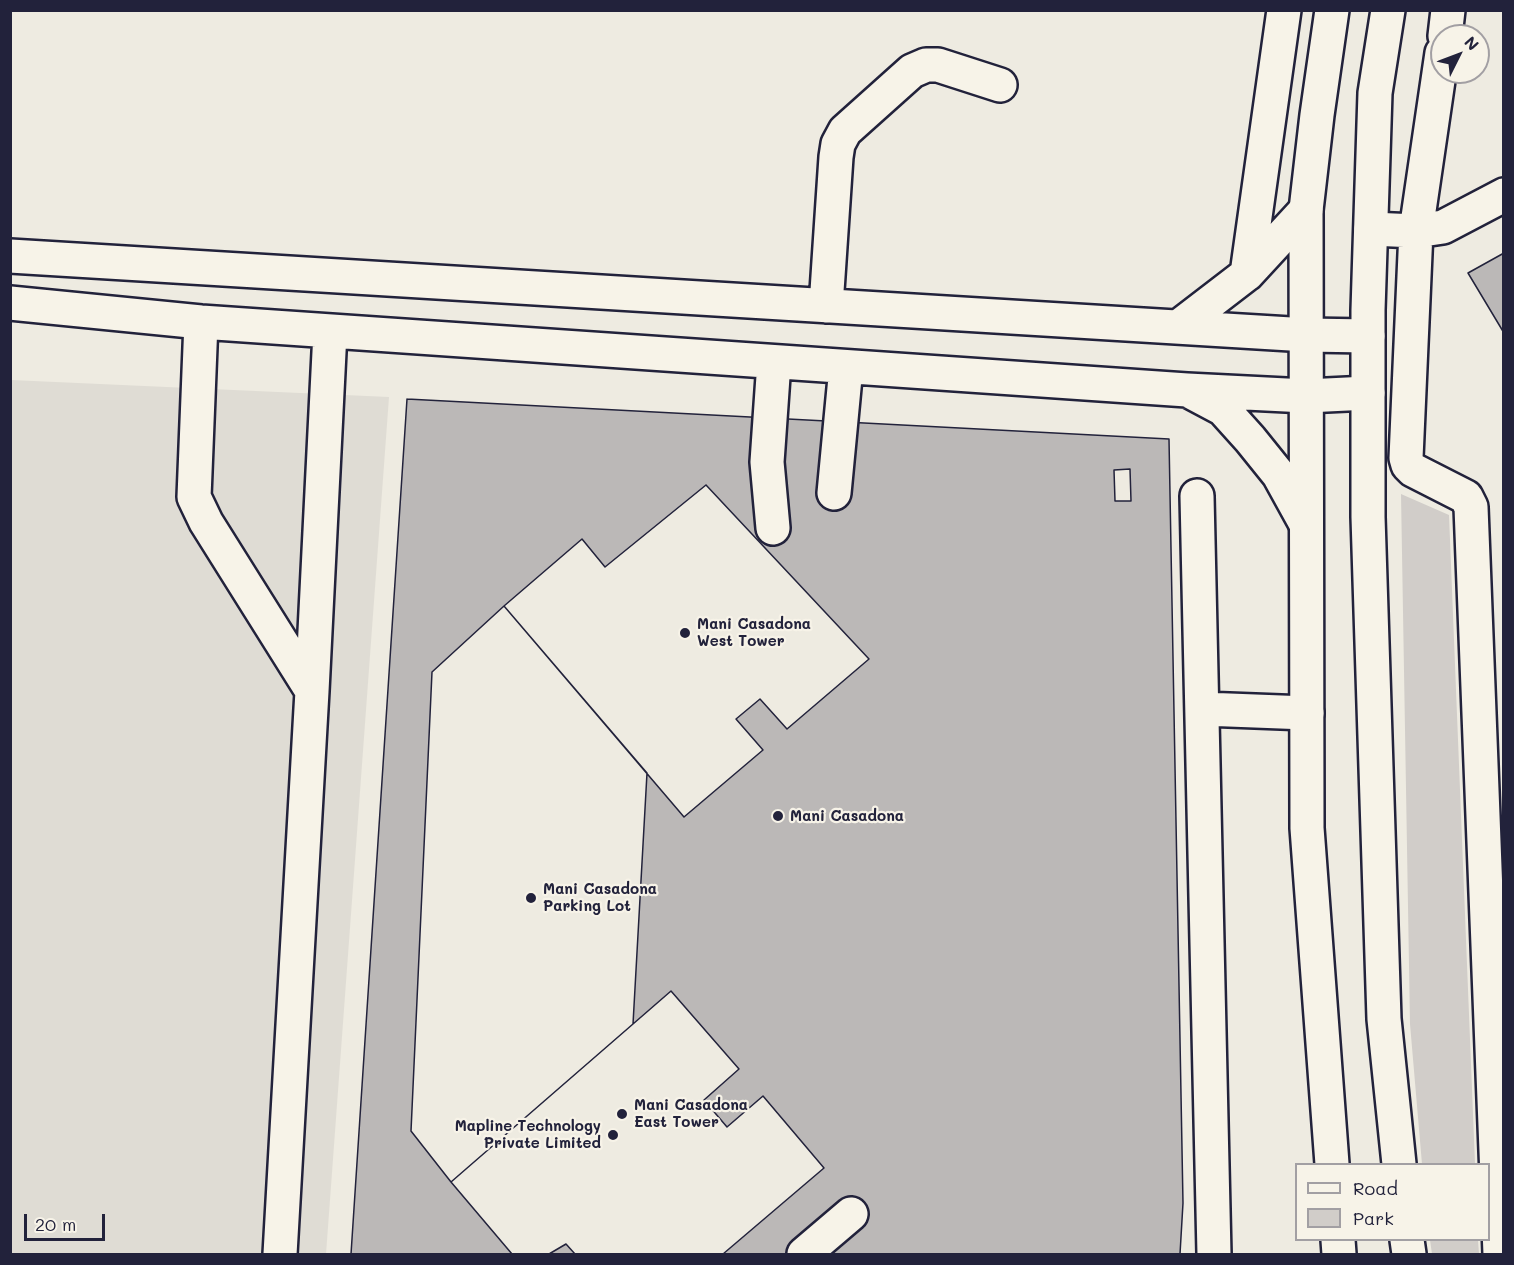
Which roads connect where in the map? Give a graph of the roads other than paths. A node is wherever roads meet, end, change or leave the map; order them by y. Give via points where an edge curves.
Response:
1 (1284, 10) edge
2 (1332, 10) edge
3 (1388, 10) edge
4 (1438, 84) edge
5 (1000, 85) dead end
6 (1503, 195) edge
7 (1306, 210) junction
8 (1371, 229) junction
9 (1416, 231) junction
10 (10, 256) edge
11 (1246, 274) junction
12 (10, 303) edge
13 (826, 306) junction
14 (201, 322) junction
15 (1178, 327) junction
16 (330, 332) junction
17 (1307, 335) junction
18 (1368, 336) junction
19 (774, 362) junction
20 (846, 367) junction
21 (1187, 390) junction
22 (1368, 393) junction
23 (1306, 396) junction
24 (834, 493) dead end
25 (1197, 496) dead end
26 (1306, 524) junction
27 (773, 528) dead end
28 (1489, 617) edge
29 (312, 691) junction
30 (1203, 710) junction
31 (1307, 713) junction
32 (1496, 925) edge
33 (1332, 1163) edge
34 (1399, 1163) edge
35 (851, 1214) dead end
36 (279, 1254) edge
37 (804, 1254) edge
38 (1214, 1254) edge
39 (1500, 1254) edge

1 - 11 street
2 - 7 street
3 - 8 street via 1375,93
4 - 9 street
5 - 13 street via 938,65 926,65 912,71 845,131 836,157
6 - 9 street via 1443,227
7 - 11 street
7 - 17 street
8 - 9 street
8 - 18 street
9 - 28 street via 1406,458 1413,470 1469,501
10 - 13 street
11 - 15 street
12 - 14 street
13 - 15 street
14 - 16 street
14 - 29 street via 194,497
15 - 17 street
16 - 19 street
16 - 29 street
17 - 18 street
17 - 23 street
18 - 22 street
19 - 20 street
19 - 27 street via 767,462
20 - 21 street
20 - 24 street
21 - 23 street
21 - 26 street via 1223,409 1250,439 1279,475
22 - 23 street
22 - 34 street via 1368,517 1384,1019
23 - 26 street
25 - 30 street
26 - 31 street
28 - 32 street
29 - 36 street
30 - 31 street
30 - 38 street
31 - 33 street via 1308,828
32 - 39 street
35 - 37 street

